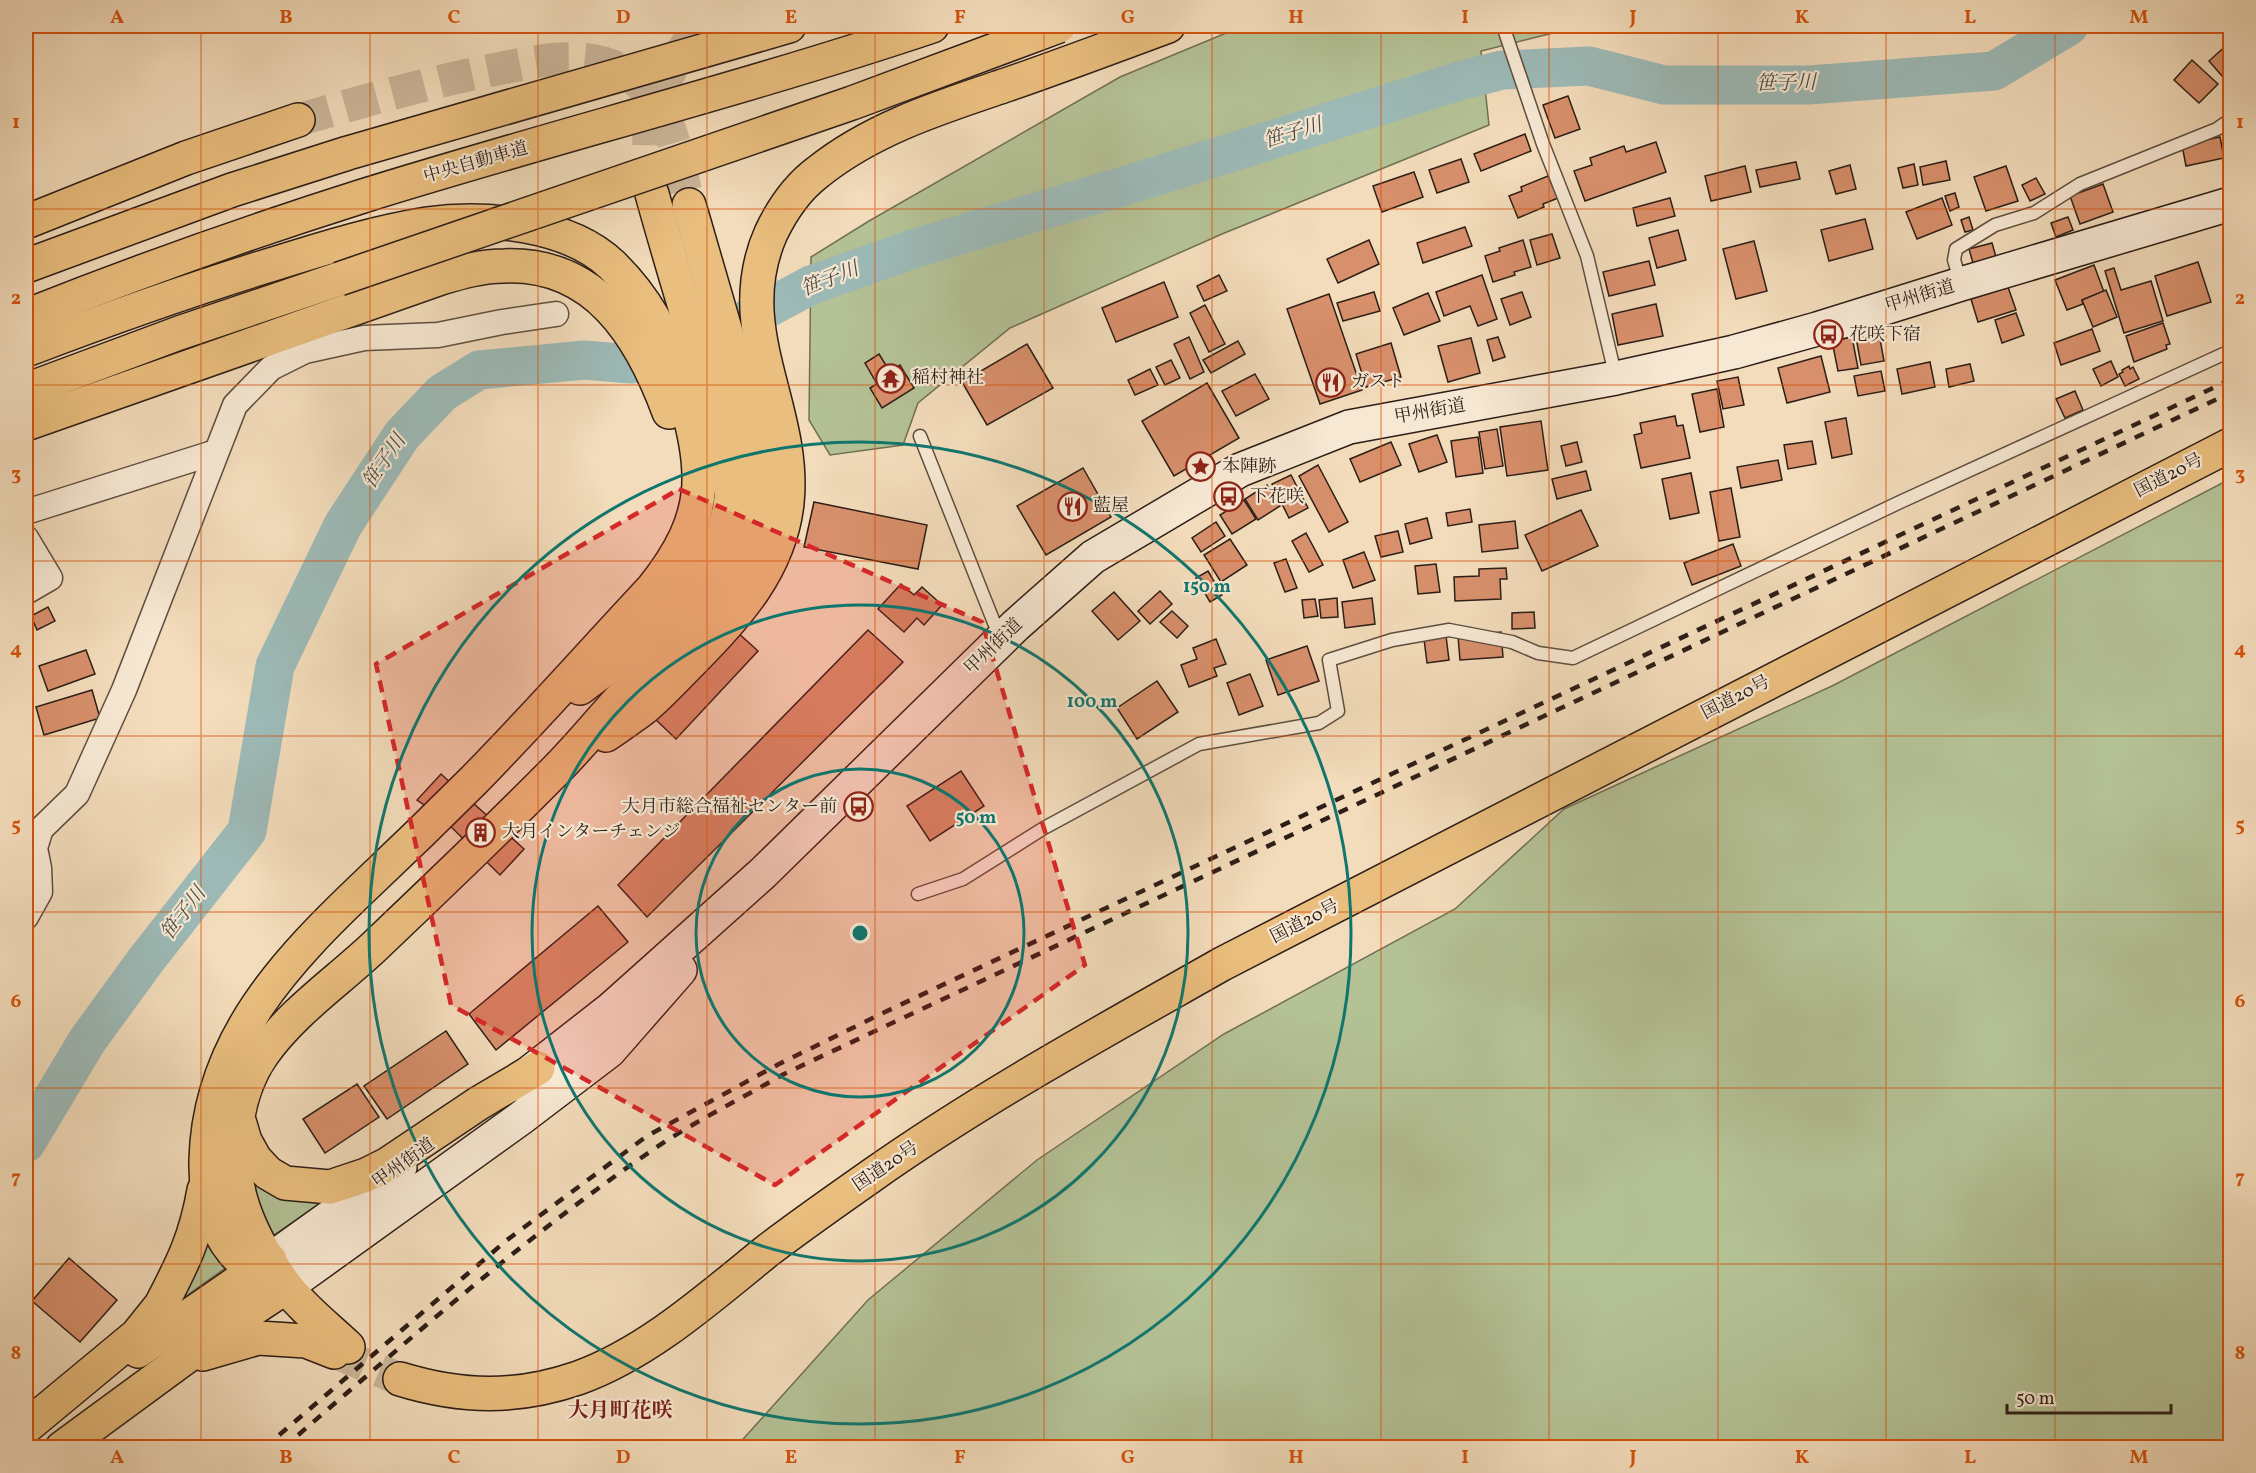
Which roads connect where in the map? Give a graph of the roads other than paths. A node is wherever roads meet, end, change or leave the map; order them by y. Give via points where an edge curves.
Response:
1 (789, 26) edge
2 (932, 26) edge
3 (1059, 26) edge
4 (1168, 26) edge
5 (1503, 26) edge
6 (298, 120) tunnel mouth
7 (2230, 120) edge
8 (655, 204) tunnel mouth
9 (2230, 204) edge
10 (693, 218) tunnel mouth
11 (26, 222) edge
12 (26, 266) edge
13 (1961, 284) junction
14 (556, 314) dead end
15 (26, 316) edge
16 (26, 350) edge
17 (2230, 351) edge
18 (1616, 378) junction
19 (26, 390) edge
20 (26, 424) edge
21 (724, 428) junction
22 (920, 436) dead end
23 (2230, 445) edge
24 (216, 452) junction
25 (26, 512) edge
26 (26, 538) edge
27 (26, 592) edge
28 (1004, 636) junction
29 (520, 733) junction
30 (763, 873) junction
31 (918, 894) dead end
32 (26, 917) edge
33 (538, 1068) junction
34 (238, 1117) junction
35 (205, 1185) junction
36 (270, 1273) junction
37 (175, 1365) junction
38 (400, 1380) tunnel mouth
39 (26, 1428) edge
40 (62, 1448) edge

1 - 12 highway via 348,153 232,190
2 - 15 highway, 中央自動車道 via 246,233
3 - 19 highway, bridge via 830,111 179,333
4 - 21 highway via 917,116 847,151 817,172 793,196 763,253 757,285 761,347
5 - 18 lane via 1587,256
6 - 11 highway via 186,158
7 - 13 lane via 2217,129 2080,184 2034,213 1995,225 1971,238 1956,249 1954,260
8 - 21 highway
9 - 13 main road, 甲州街道
10 - 21 highway
13 - 18 main road, 甲州街道 via 1786,338
14 - 24 street via 438,334 364,338 305,351 271,368 235,405
16 - 21 highway via 209,283 373,236 427,224 473,220 525,225 557,234 611,264 650,313 678,372
17 - 31 lane via 1573,658 1538,654 1512,642 1449,630 1392,640 1329,660 1338,711 1320,723 1199,744 1044,828 963,879
18 - 28 main road, 甲州街道 via 1349,427 1240,471 1093,557
20 - 21 highway via 441,278 472,269 505,266 537,268 568,278 592,293 615,311 631,333 658,384
21 - 29 highway via 680,470 673,527 643,581 594,636
21 - 29 highway via 730,504 710,560 692,586 643,638
21 - 34 highway via 786,450 787,504 780,537 768,568 749,598 727,627 644,708 557,769 373,948 282,1029 245,1086
22 - 28 lane via 995,625
23 - 38 highway, 国道20号 via 1222,964 1002,1091 874,1174 770,1249 692,1312 626,1356 580,1377 535,1391 465,1393
24 - 25 street
24 - 32 street via 124,690 76,794 41,829 35,848 40,892
26 - 27 street via 50,578
28 - 30 main road, 甲州街道
29 - 35 highway via 302,948 267,991 223,1068 212,1105
30 - 33 main road, 甲州街道 via 611,1009
30 - 36 main road, 甲州街道 via 609,1052 521,1118
33 - 34 highway via 388,1164 330,1187 285,1183 268,1173 244,1141
33 - 36 main road, 甲州街道
34 - 36 highway via 235,1148 240,1197
35 - 36 highway via 216,1226 228,1247
35 - 39 highway via 192,1245 161,1305 137,1335
36 - 37 highway, 甲州街道 via 239,1318
36 - 37 highway via 341,1350 306,1341 258,1338 216,1348
36 - 39 highway, 甲州街道
37 - 40 highway, 甲州街道

